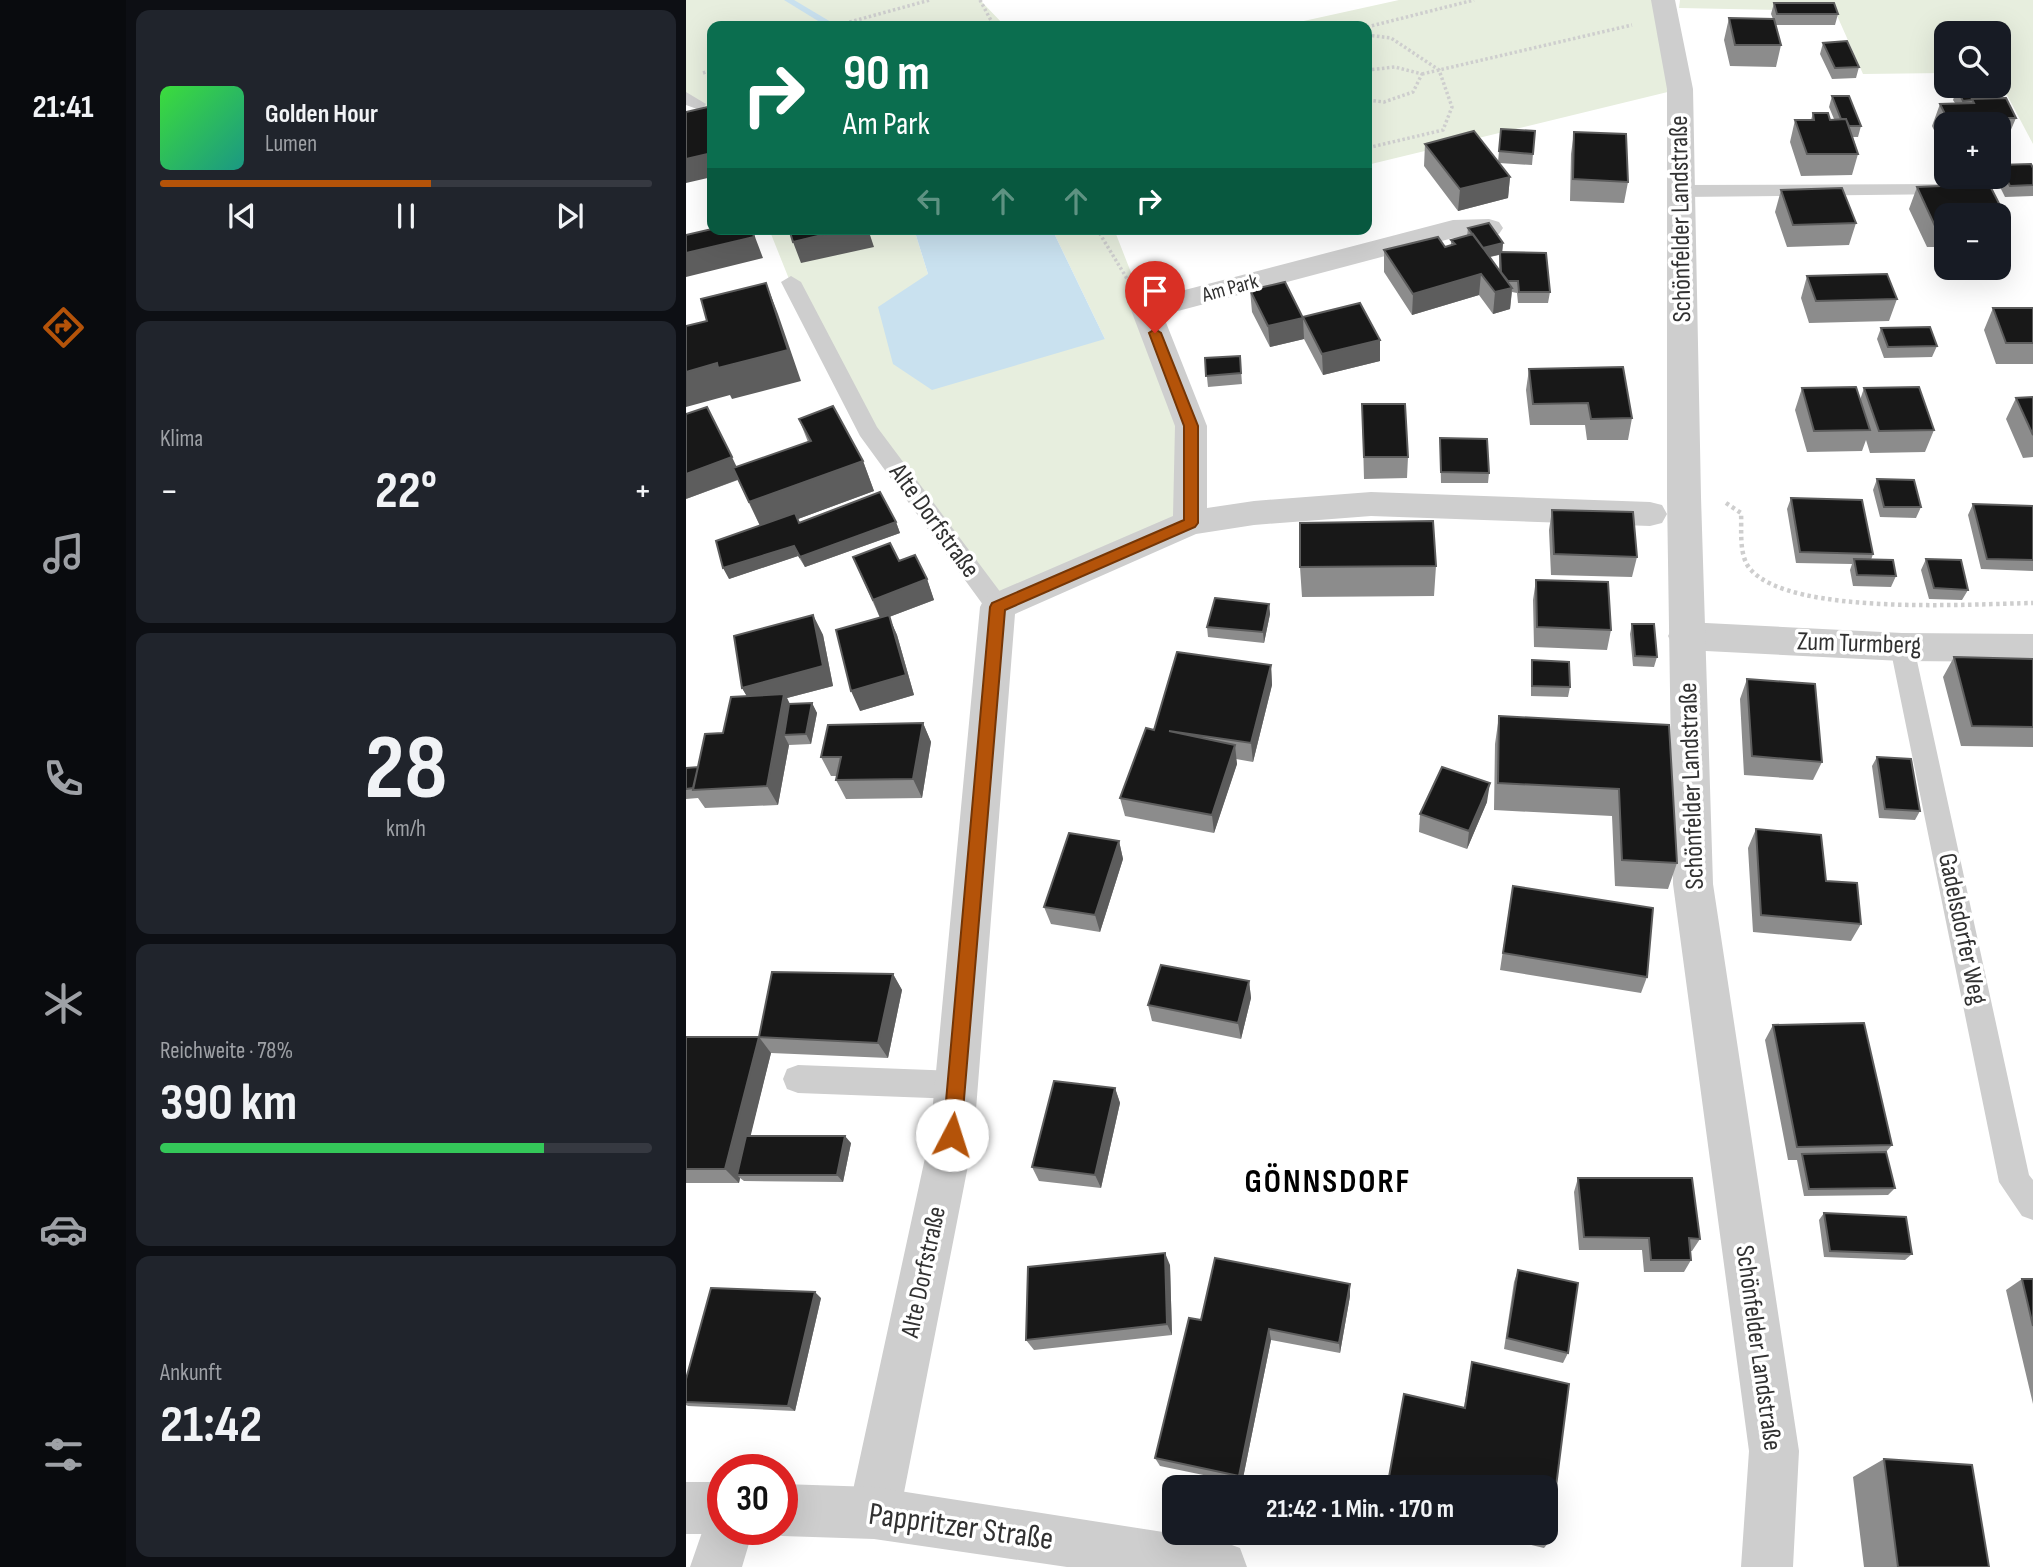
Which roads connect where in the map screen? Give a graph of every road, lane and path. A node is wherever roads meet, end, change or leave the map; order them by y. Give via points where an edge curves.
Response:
1 (930, 0) edge
2 (980, 0) edge
3 (1474, 0) edge
4 (1665, 11) edge
5 (853, 21) edge
6 (991, 21) edge
7 (1372, 25) edge
8 (1372, 36) edge
9 (1372, 69) edge
10 (1439, 71) junction
11 (1422, 74) junction
12 (1372, 101) edge
13 (1372, 147) edge
14 (1947, 190) edge
15 (1682, 191) junction
16 (1489, 228) edge
17 (1101, 235) edge
18 (793, 288) dead end
19 (1146, 310) junction
20 (1684, 497) junction
21 (1650, 514) dead end
22 (1191, 523) junction
23 (2033, 603) edge
24 (998, 607) junction
25 (1686, 636) junction
26 (1902, 647) junction
27 (2033, 648) edge
28 (798, 1079) dead end
29 (957, 1085) junction
30 (2033, 1205) edge
31 (686, 1508) edge
32 (707, 1508) edge
33 (798, 1511) edge
34 (874, 1513) junction
35 (723, 1545) edge
36 (716, 1567) edge
37 (1221, 1567) edge
38 (1767, 1567) edge

1 - 5 path
2 - 6 path
3 - 7 path
4 - 10 path via 1646,22
4 - 15 street, Schönfelder Landstraße via 1680,89
8 - 10 path via 1391,38
9 - 11 path via 1395,67
10 - 11 path
10 - 13 path via 1452,107 1443,130
11 - 12 path via 1413,92 1384,102
14 - 15 lane
15 - 20 street, Schönfelder Landstraße
16 - 19 street, Am Park via 1453,229
17 - 19 path
18 - 24 lane, Alte Dorfstraße via 868,431
19 - 22 street via 1191,426
20 - 23 path via 1733,505 1741,513 1742,552 1751,571 1784,593 1872,603
20 - 25 street, Schönfelder Landstraße
21 - 22 street via 1371,504
22 - 24 street
24 - 29 street, Alte Dorfstraße
25 - 26 street, Zum Turmberg
25 - 38 street, Schönfelder Landstraße via 1693,884 1774,1451
26 - 27 street, Zum Turmberg
26 - 30 lane, Gadelsdorfer Weg via 2015,1182
28 - 29 lane
29 - 34 street, Alte Dorfstraße via 952,1135
31 - 32 street
33 - 34 street, Pappritzer Straße
34 - 37 street, Pappritzer Straße
35 - 36 street

